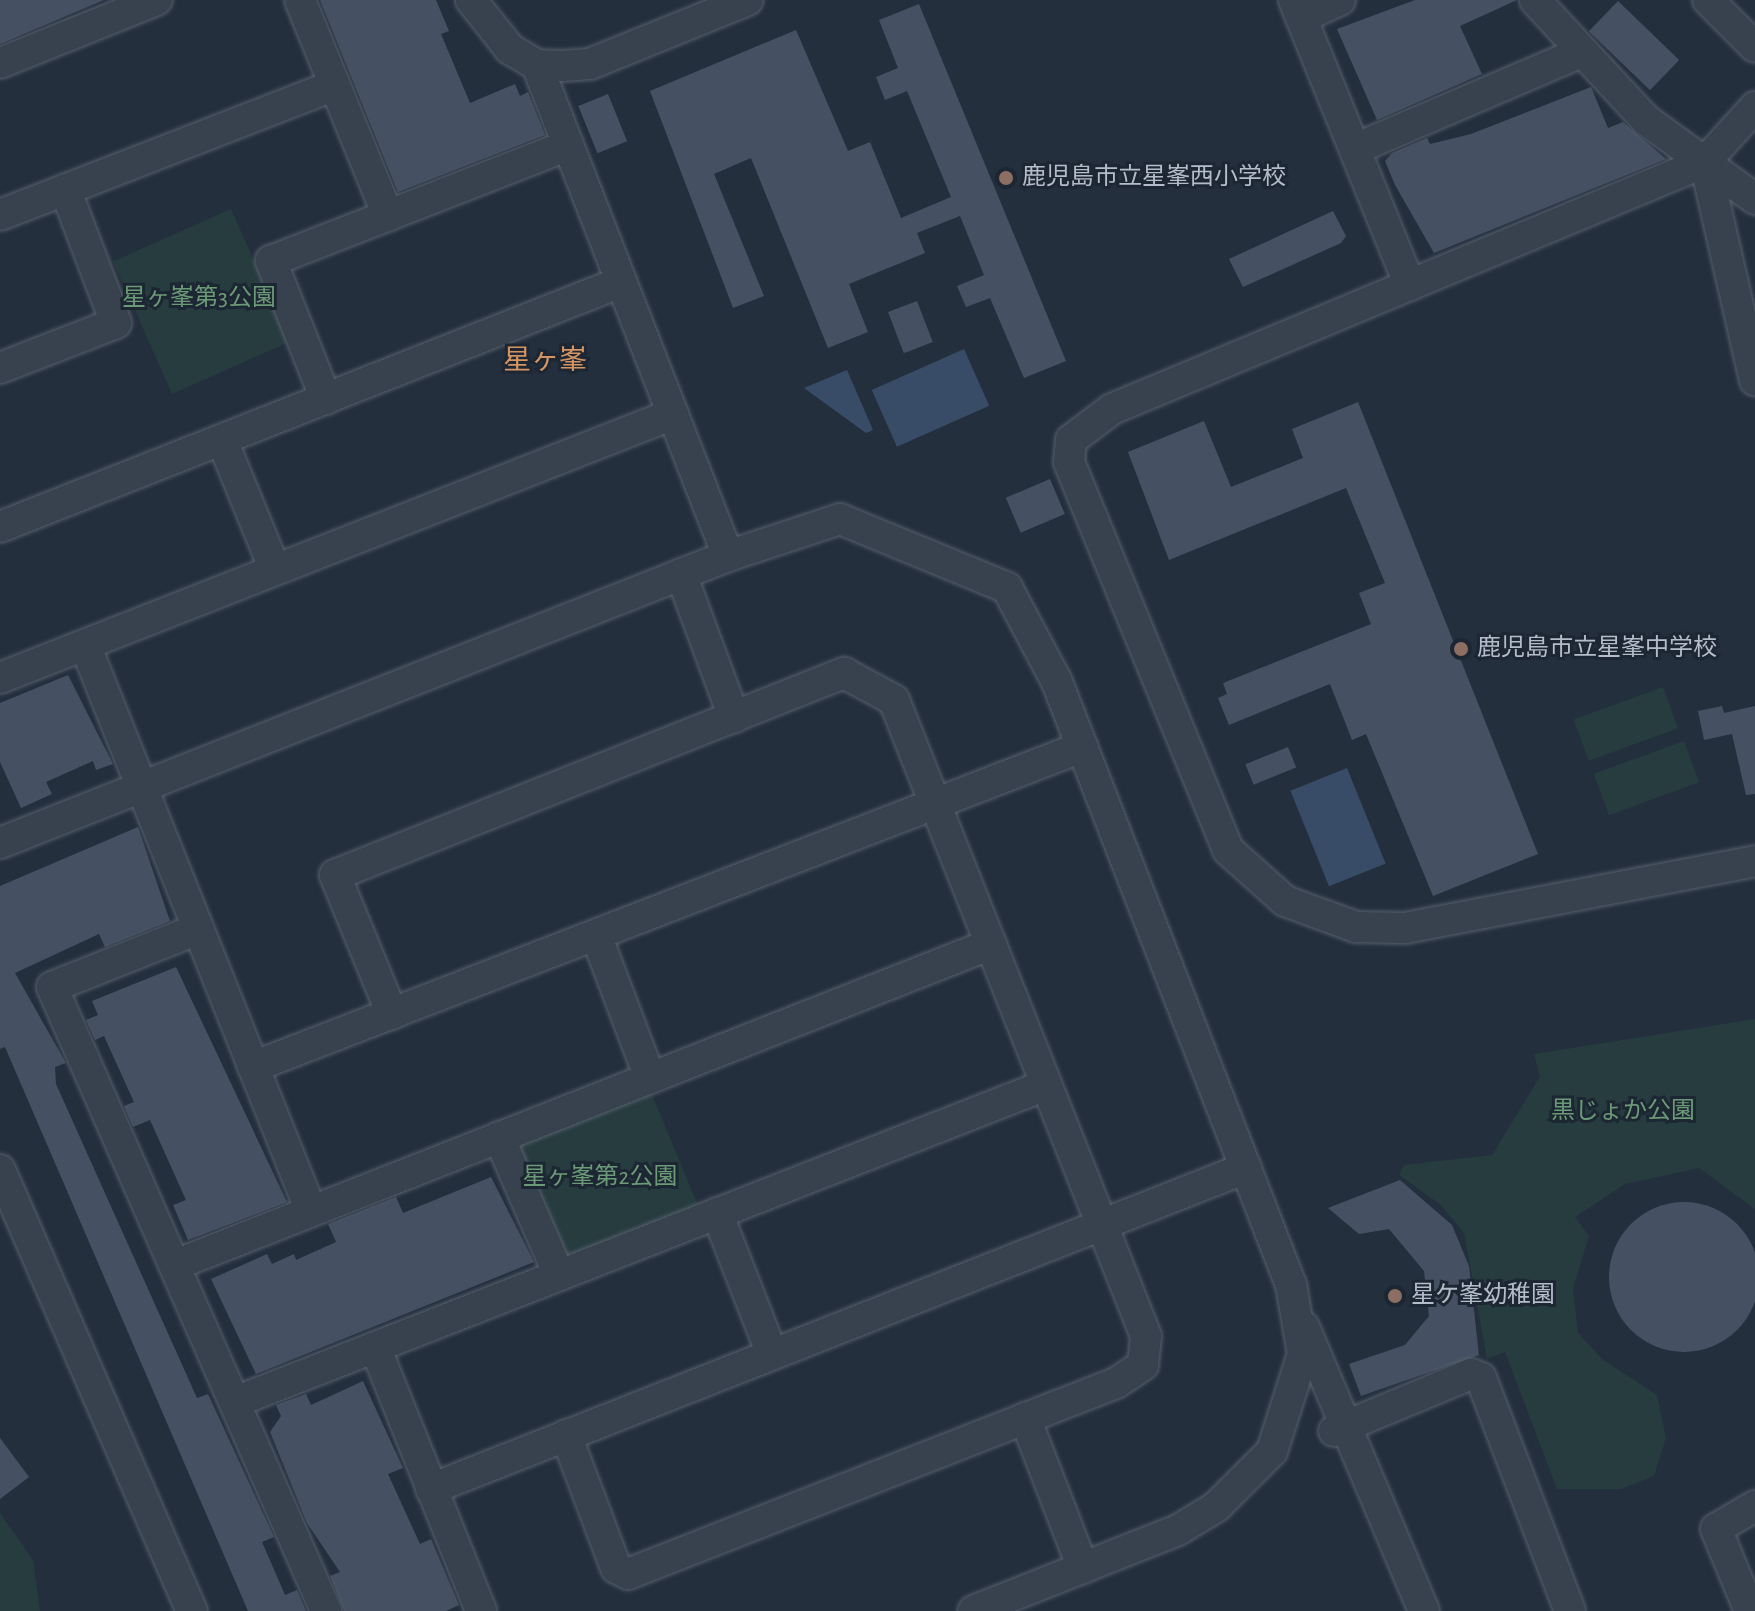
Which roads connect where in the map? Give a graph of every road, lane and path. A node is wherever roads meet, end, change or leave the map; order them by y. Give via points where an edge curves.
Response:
1 (157, 0) edge
2 (300, 0) edge
3 (471, 0) edge
4 (748, 0) edge
5 (1340, 0) edge
6 (1535, 0) edge
7 (1708, 0) edge
8 (1298, 9) edge
9 (1755, 47) edge
10 (1581, 52) junction
11 (0, 63) edge
12 (537, 65) junction
13 (335, 85) junction
14 (1755, 107) edge
15 (568, 145) junction
16 (1355, 149) junction
17 (1705, 162) junction
18 (65, 189) junction
19 (1755, 199) edge
20 (0, 215) edge
21 (388, 216) junction
22 (621, 282) junction
23 (1410, 285) junction
24 (0, 368) edge
25 (1755, 380) edge
26 (326, 399) junction
27 (673, 414) junction
28 (222, 440) junction
29 (0, 527) edge
30 (728, 556) junction
31 (275, 570) junction
32 (681, 574) junction
33 (85, 645) junction
34 (0, 678) edge
35 (734, 717) junction
36 (1082, 747) junction
37 (141, 787) junction
38 (935, 804) junction
39 (0, 843) edge
40 (1755, 861) edge
41 (198, 929) junction
42 (596, 935) junction
43 (991, 944) junction
44 (392, 1014) junction
45 (253, 1067) junction
46 (650, 1078) junction
47 (1046, 1085) junction
48 (499, 1137) junction
49 (1246, 1168) junction
50 (0, 1170) edge
51 (311, 1211) junction
52 (717, 1213) junction
53 (1102, 1225) junction
54 (175, 1265) junction
55 (559, 1275) junction
56 (1301, 1322) junction
57 (375, 1347) junction
58 (772, 1354) junction
59 (235, 1402) junction
60 (1025, 1418) junction
61 (1342, 1428) junction
62 (566, 1435) junction
63 (431, 1489) junction
64 (1755, 1506) edge
65 (1083, 1568) junction
66 (1417, 1609) edge
67 (192, 1611) edge
68 (326, 1611) edge
69 (481, 1611) edge
70 (973, 1611) edge
71 (1570, 1611) edge
72 (1750, 1611) edge

1 - 11 street
2 - 13 street
3 - 12 street via 486,27
4 - 12 street via 590,64
5 - 8 street
6 - 10 street
7 - 9 street
8 - 16 street
10 - 16 street
10 - 17 street via 1646,120
12 - 15 street
13 - 18 street
13 - 21 street
14 - 17 street
15 - 21 street
15 - 22 street
16 - 23 street
17 - 19 street
17 - 23 street
17 - 25 street
18 - 20 street
18 - 24 street via 116,323
21 - 26 street via 271,261
22 - 26 street
22 - 27 street
23 - 40 street via 1112,409 1071,440 1069,462 1228,850 1285,901 1325,920 1405,928
26 - 28 street
27 - 30 street
27 - 31 street
28 - 29 street
28 - 31 street
30 - 32 street
30 - 36 street via 840,519 1007,588
31 - 33 street
32 - 35 street
32 - 37 street
33 - 34 street
33 - 37 street
35 - 38 street via 844,673 894,700
35 - 44 street via 335,875
36 - 38 street
36 - 49 street
37 - 39 street
37 - 41 street
38 - 42 street
38 - 43 street
41 - 45 street
41 - 54 street via 52,987
42 - 44 street
42 - 46 street
43 - 46 street
43 - 47 street
44 - 45 street
45 - 51 street
46 - 48 street
47 - 52 street
47 - 53 street
48 - 51 street
48 - 55 street
49 - 53 street
49 - 56 street
50 - 67 street
51 - 54 street
52 - 55 street
52 - 58 street
53 - 58 street
53 - 60 street via 1146,1336 1143,1365 1116,1383
54 - 59 street
55 - 57 street
56 - 61 street
56 - 65 street via 1303,1354 1287,1418 1255,1475 1178,1530
57 - 59 street
57 - 63 street
58 - 62 street
59 - 68 street
60 - 62 street via 628,1574 616,1568
60 - 65 street
61 - 66 street
61 - 71 street via 1471,1374 1481,1378
62 - 63 street
63 - 69 street
64 - 72 street via 1716,1529
65 - 70 street

